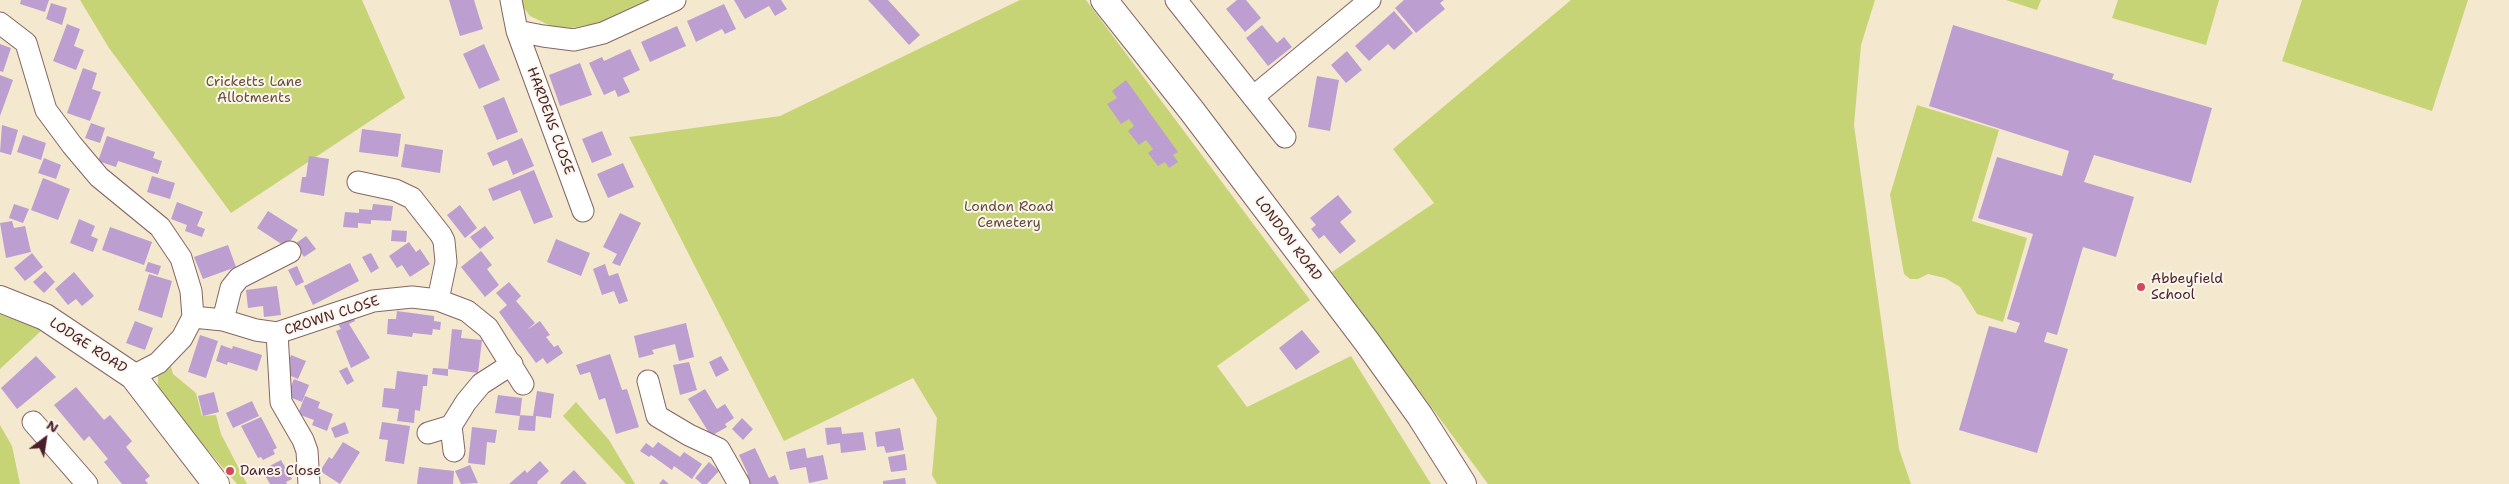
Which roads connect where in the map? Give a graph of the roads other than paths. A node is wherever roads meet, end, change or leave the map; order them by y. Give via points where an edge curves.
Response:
1 (511, 0) edge
2 (675, 0) edge
3 (1104, 0) edge
4 (1176, 0) edge
5 (1370, 0) edge
6 (0, 23) edge
7 (518, 30) junction
8 (1253, 96) junction
9 (1285, 137) dead end
10 (358, 182) dead end
11 (583, 211) dead end
12 (290, 252) dead end
13 (0, 299) edge
14 (438, 300) junction
15 (193, 317) junction
16 (223, 320) junction
17 (277, 333) junction
18 (512, 364) junction
19 (134, 376) junction
20 (648, 381) dead end
21 (524, 384) dead end
22 (33, 422) dead end
23 (451, 426) junction
24 (428, 433) dead end
25 (454, 451) dead end
26 (87, 484) edge
27 (216, 484) edge
28 (309, 484) edge
29 (739, 484) edge
30 (1463, 484) edge

1 - 7 street, HARDENS CLOSE
2 - 7 street via 603,33 574,40
3 - 30 street, LONDON ROAD via 1366,342 1420,416
4 - 8 street
5 - 8 street
6 - 15 street via 26,43 46,110 72,145 99,177 160,227 181,258 191,291
7 - 11 street, HARDENS CLOSE
8 - 9 street
10 - 14 street via 395,190 412,198 441,234 446,262
12 - 16 street via 239,278 232,288
13 - 19 street, LODGE ROAD via 45,318
14 - 17 street, CROWN CLOSE via 412,297 372,301
14 - 18 street, CROWN CLOSE via 467,311 478,319 496,338
15 - 16 street, CROWN CLOSE
15 - 19 street via 182,338 158,363
16 - 17 street, CROWN CLOSE via 261,332
17 - 28 street via 281,402 307,451
18 - 21 street, CROWN CLOSE
18 - 23 street via 472,393
19 - 27 street, LODGE ROAD
20 - 29 street via 657,416 718,449
22 - 26 street
23 - 24 street
23 - 25 street

